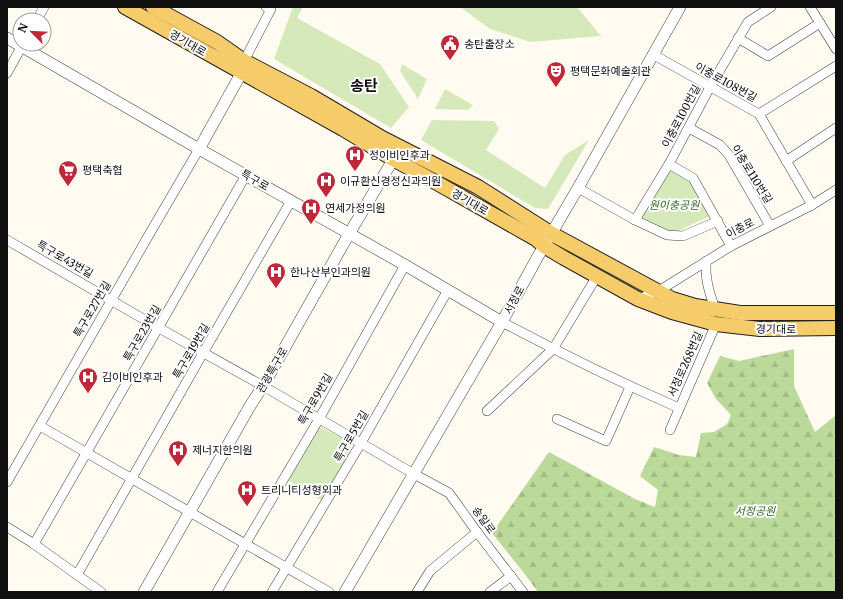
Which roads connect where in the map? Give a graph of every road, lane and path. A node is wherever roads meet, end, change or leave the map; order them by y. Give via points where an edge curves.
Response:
1 (125, 7) edge
2 (680, 7) edge
3 (771, 7) edge
4 (810, 7) edge
5 (270, 8) edge
6 (161, 9) edge
7 (820, 22) junction
8 (738, 38) junction
9 (836, 49) edge
10 (19, 52) edge
11 (32, 52) edge
12 (654, 55) junction
13 (243, 66) junction
14 (836, 66) edge
15 (7, 73) edge
16 (710, 87) junction
17 (759, 114) junction
18 (689, 128) junction
19 (836, 128) edge
20 (199, 149) junction
21 (397, 153) junction
22 (786, 161) junction
23 (669, 164) junction
24 (246, 175) junction
25 (578, 188) junction
26 (836, 190) edge
27 (291, 202) junction
28 (812, 205) junction
29 (635, 220) junction
30 (718, 221) junction
31 (770, 226) junction
32 (349, 234) junction
33 (7, 240) edge
34 (548, 240) junction
35 (730, 246) junction
36 (706, 260) junction
37 (405, 265) junction
38 (597, 276) junction
39 (448, 290) junction
40 (657, 292) junction
41 (638, 299) junction
42 (111, 300) junction
43 (716, 310) junction
44 (836, 313) edge
45 (502, 322) junction
46 (716, 324) junction
47 (159, 328) junction
48 (836, 328) edge
49 (553, 349) junction
50 (203, 353) junction
51 (263, 386) junction
52 (630, 387) junction
53 (679, 408) junction
54 (487, 411) dead end
55 (318, 418) junction
56 (557, 419) dead end
57 (40, 426) junction
58 (670, 430) dead end
59 (361, 443) junction
60 (86, 452) junction
61 (414, 474) junction
62 (131, 479) junction
63 (7, 482) edge
64 (190, 512) junction
65 (7, 527) edge
66 (477, 532) junction
67 (34, 544) junction
68 (245, 544) junction
69 (286, 568) junction
70 (77, 575) junction
71 (511, 576) junction
72 (101, 592) edge
73 (144, 592) edge
74 (217, 592) edge
75 (272, 592) edge
76 (329, 592) edge
77 (345, 592) edge
78 (416, 592) edge
79 (490, 592) edge
80 (523, 592) edge

1 - 13 main road, 경기대로
2 - 12 street, 서정로
3 - 8 street, 이충로100번길 via 748,22
4 - 7 street
5 - 13 street
6 - 13 main road, 경기대로 via 217,42
7 - 8 street via 768,56
7 - 9 street
8 - 16 street, 이충로100번길
10 - 15 street
11 - 20 street, 특구로
12 - 16 street, 이충로108번길
12 - 25 street, 서정로
13 - 20 street
13 - 21 main road, 경기대로 via 311,96 382,138
14 - 17 street
16 - 17 street, 이충로108번길
16 - 18 street, 이충로100번길
17 - 22 street, 이충로108번길
18 - 23 street, 이충로100번길
18 - 31 street, 이충로110번길 via 720,146 729,155
19 - 22 street
20 - 24 street, 특구로
20 - 42 street, 특구로27번길
21 - 32 street, 관광특구로
21 - 34 main road, 경기대로 via 430,179 530,236
22 - 28 street, 이충로108번길
23 - 29 street, 이충로100번길
23 - 30 street, 이충로100번길 via 693,178
24 - 27 street, 특구로
24 - 47 street, 특구로23번길
25 - 29 street
25 - 34 street, 서정로
26 - 28 street, 이충로
27 - 32 street, 특구로
27 - 50 street, 특구로19번길
28 - 31 street, 이충로
29 - 30 street via 667,235 683,236
30 - 35 street, 이충로100번길
31 - 35 street, 이충로
32 - 37 street, 특구로
32 - 51 street, 관광특구로
33 - 42 street, 특구로43번길
34 - 38 main road, 경기대로
34 - 40 main road, 경기대로
34 - 45 street, 서정로
35 - 36 street, 이충로
36 - 40 street, 이충로
36 - 43 street via 708,290
37 - 39 street, 특구로
37 - 55 street, 특구로9번길
38 - 41 main road, 경기대로
38 - 49 street
39 - 45 street, 특구로
39 - 59 street, 특구로5번길
40 - 41 street, 이충로
40 - 43 main road, 경기대로 via 672,299
41 - 46 main road, 경기대로 via 672,312
42 - 47 street, 특구로43번길
42 - 57 street, 특구로27번길
43 - 44 main road, 경기대로 via 746,313
45 - 49 street, 서정로268번길
45 - 61 street, 서정로
46 - 48 main road, 경기대로 via 760,329
46 - 53 street, 서정로268번길
47 - 50 street, 특구로43번길
47 - 60 street, 특구로23번길
49 - 52 street, 서정로268번길
49 - 54 street
50 - 51 street, 특구로43번길
50 - 62 street, 특구로19번길
51 - 55 street, 송일로
51 - 64 street, 관광특구로
52 - 53 street, 서정로268번길
52 - 56 street via 606,441
53 - 58 street
55 - 59 street, 송일로
55 - 68 street, 특구로9번길
57 - 60 street
57 - 63 street, 특구로27번길
59 - 61 street, 송일로
59 - 69 street, 특구로5번길
60 - 62 street
60 - 67 street, 특구로23번길
61 - 66 street, 송일로 via 449,493
61 - 77 street, 서정로
62 - 64 street
62 - 70 street, 특구로19번길
64 - 68 street
64 - 73 street, 관광특구로
65 - 67 street
66 - 71 street, 송일로
66 - 78 street via 430,571
67 - 70 street
68 - 69 street
68 - 74 street, 특구로9번길
69 - 75 street, 특구로5번길
69 - 76 street
70 - 72 street
71 - 79 street
71 - 80 street, 송일로

